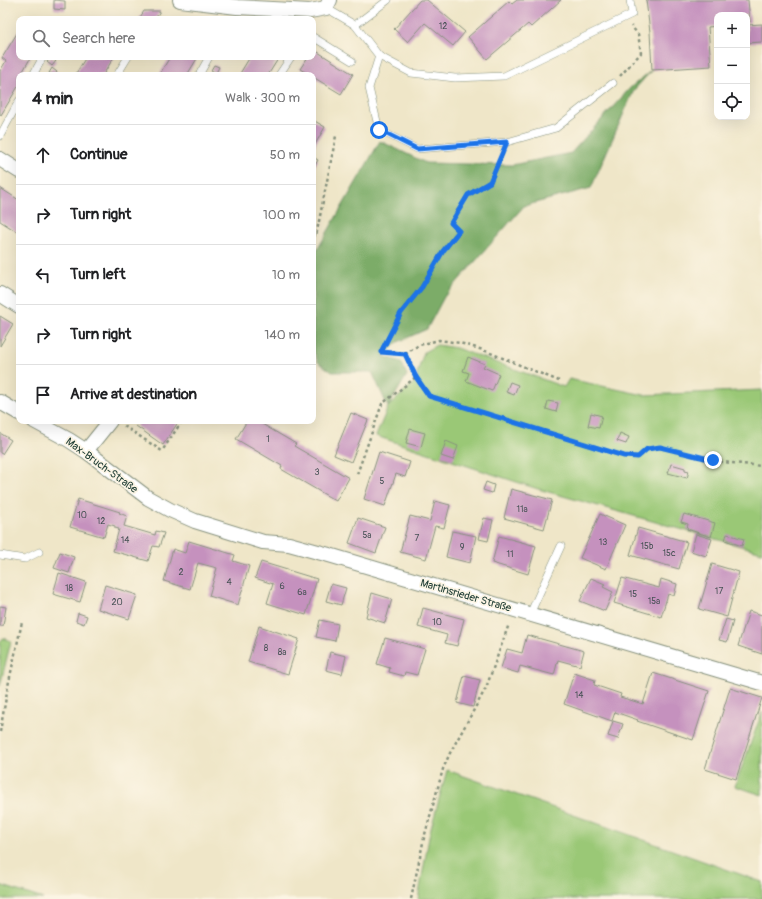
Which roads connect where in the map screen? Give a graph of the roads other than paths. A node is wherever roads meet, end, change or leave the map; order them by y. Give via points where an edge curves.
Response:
1 (180, 0) edge
2 (388, 0) edge
3 (630, 0) edge
4 (328, 4) edge
5 (355, 25) junction
6 (316, 39) edge
7 (379, 56) junction
8 (41, 60) edge
9 (126, 60) edge
10 (207, 60) edge
11 (288, 60) edge
12 (352, 61) dead end
13 (35, 72) edge
14 (119, 72) edge
15 (201, 72) edge
16 (281, 72) edge
17 (613, 84) road end
18 (16, 107) edge
19 (0, 136) edge
20 (0, 159) edge
21 (16, 169) edge
22 (0, 294) edge
23 (16, 304) edge
24 (0, 402) edge
25 (16, 411) edge
26 (40, 424) edge
27 (116, 424) edge
28 (86, 451) junction
29 (170, 510) joint
30 (561, 546) dead end
31 (39, 552) dead end
32 (0, 556) edge
33 (530, 614) junction
34 (762, 683) edge

1 - 4 street via 237,7 310,11
2 - 5 lane
3 - 7 lane via 632,14 504,76 455,78 411,73
4 - 5 lane
5 - 7 lane
6 - 12 lane
7 - 17 lane via 369,88 379,130 417,149 507,142 556,128
8 - 13 lane
9 - 14 lane
10 - 15 lane
11 - 16 lane
18 - 19 lane
20 - 21 street
22 - 23 street
24 - 25 street
26 - 28 street, Max-Bruch-Straße
27 - 28 street
28 - 29 street, Max-Bruch-Straße via 148,498
29 - 33 street, Martinsrieder Straße via 195,521 263,542 296,546
30 - 33 lane
31 - 32 lane via 24,559
33 - 34 street, Martinsrieder Straße

